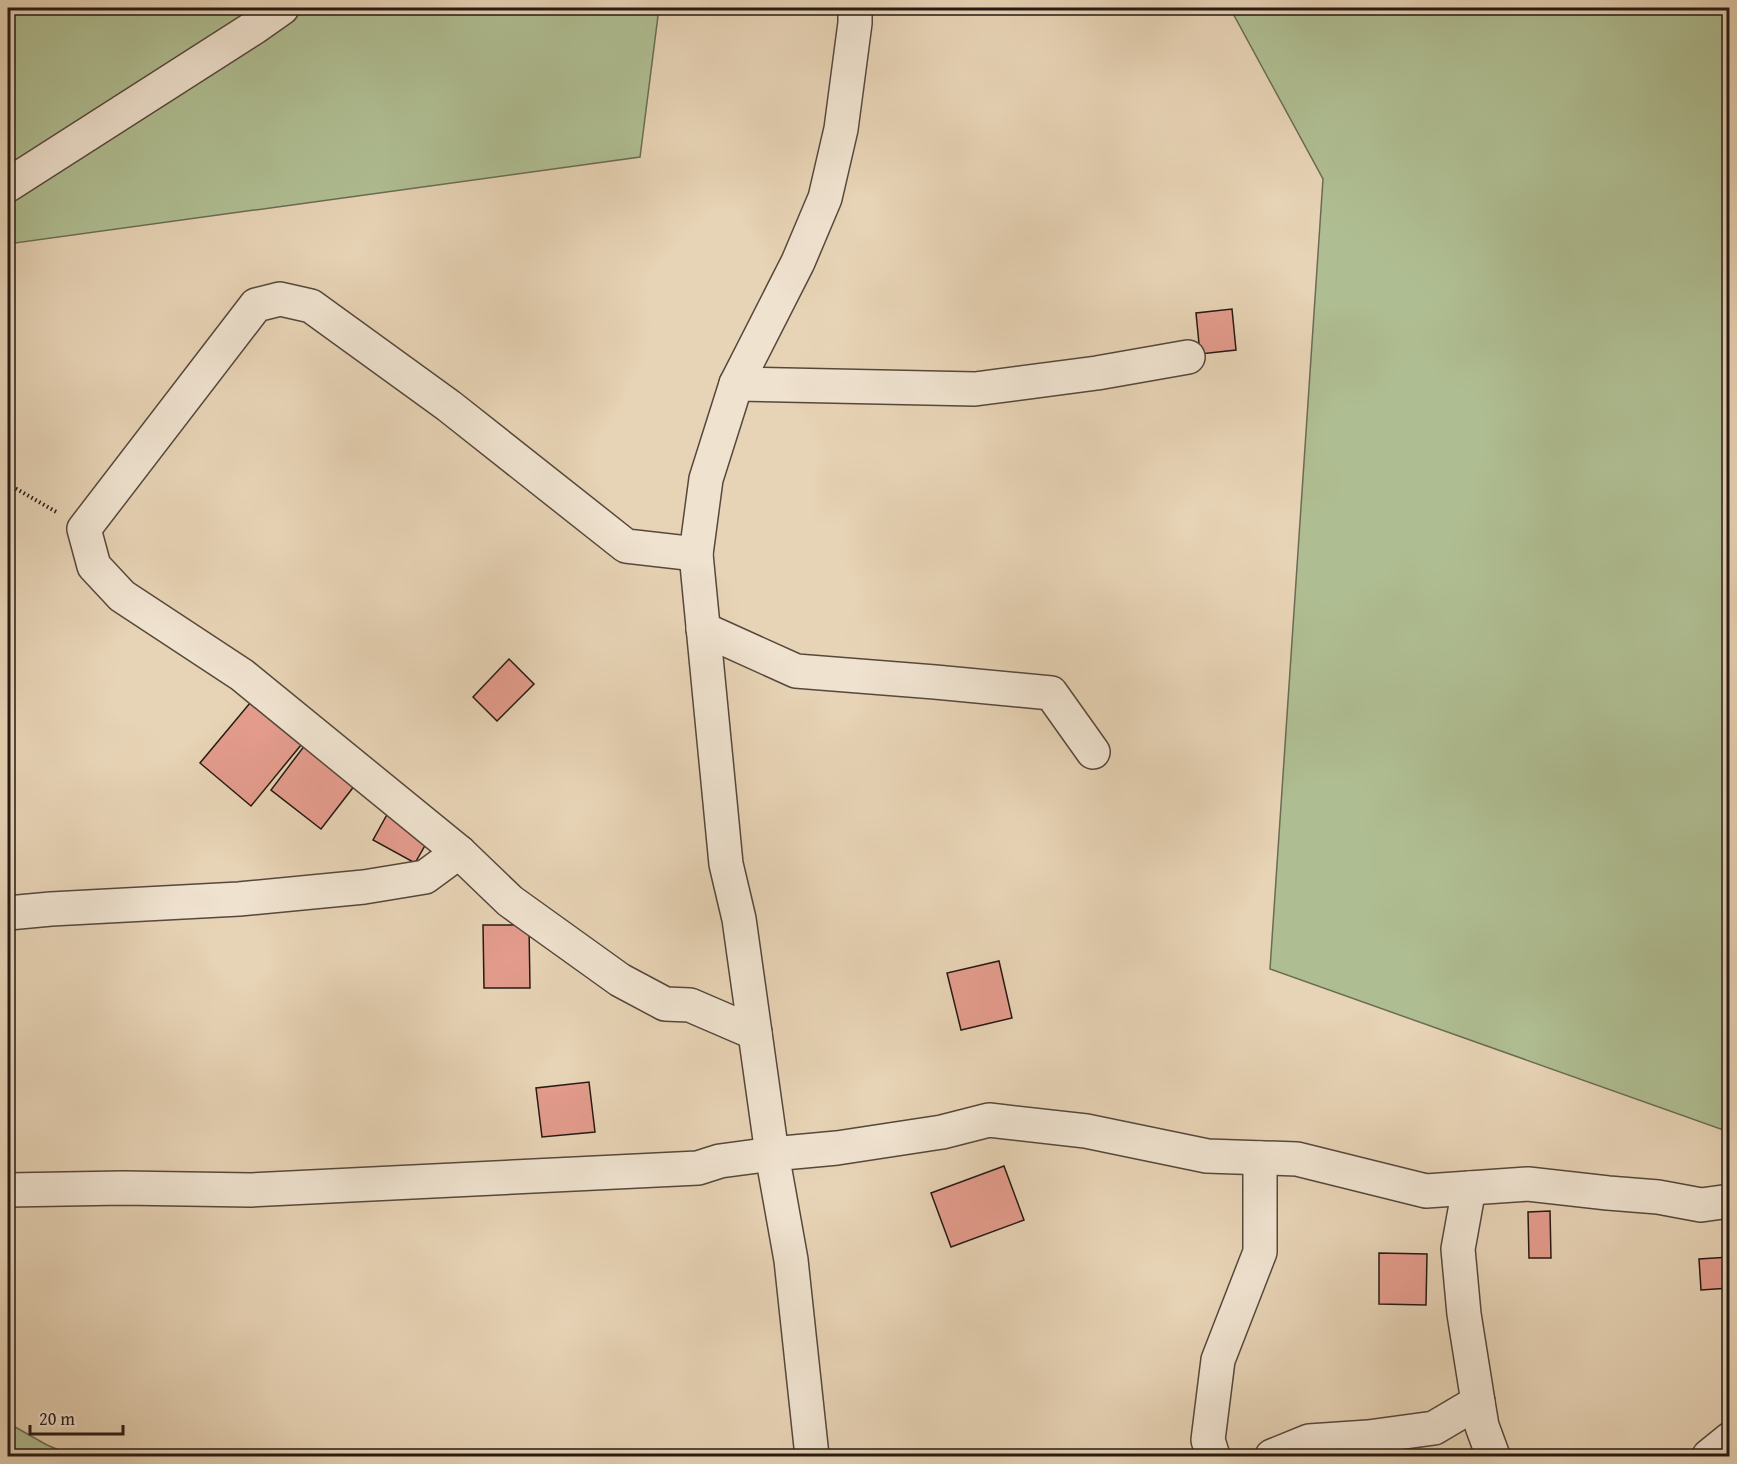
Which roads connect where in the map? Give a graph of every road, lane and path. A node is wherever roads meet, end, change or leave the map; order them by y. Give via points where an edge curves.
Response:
1 (282, 8) edge
2 (855, 8) edge
3 (8, 185) edge
4 (1188, 357) dead end
5 (736, 384) junction
6 (8, 484) edge
7 (84, 529) junction
8 (696, 554) junction
9 (703, 629) junction
10 (1093, 752) dead end
11 (459, 852) junction
12 (8, 913) edge
13 (755, 1033) junction
14 (772, 1154) junction
15 (1260, 1158) junction
16 (1469, 1188) junction
17 (8, 1190) edge
18 (1730, 1201) edge
19 (1478, 1402) junction
20 (1730, 1439) edge
21 (812, 1456) edge
22 (1212, 1456) edge
23 (1272, 1456) edge
24 (1493, 1456) edge
25 (1709, 1456) edge

1 - 3 street
2 - 5 street via 842,129 825,198 798,262
4 - 5 street via 975,389
5 - 8 street via 706,479
6 - 7 path
7 - 8 street via 256,305 280,299 311,306 449,406 626,546
7 - 11 street via 94,566 122,597 242,675
8 - 9 street
9 - 10 street via 795,671 1051,693
9 - 13 street via 726,864 739,919
11 - 12 street via 425,878 364,887
11 - 13 street via 510,901 620,980 665,1004 690,1005
13 - 14 street
14 - 15 street via 861,1145 989,1120 1086,1131 1208,1156
14 - 17 street via 698,1168 263,1189
14 - 21 street via 790,1260
15 - 16 street via 1297,1159 1426,1191
15 - 22 street via 1260,1252 1218,1360 1208,1440
16 - 18 street via 1528,1184 1701,1205
16 - 19 street via 1458,1249
19 - 23 street via 1434,1428 1308,1441
19 - 24 street
20 - 25 street

